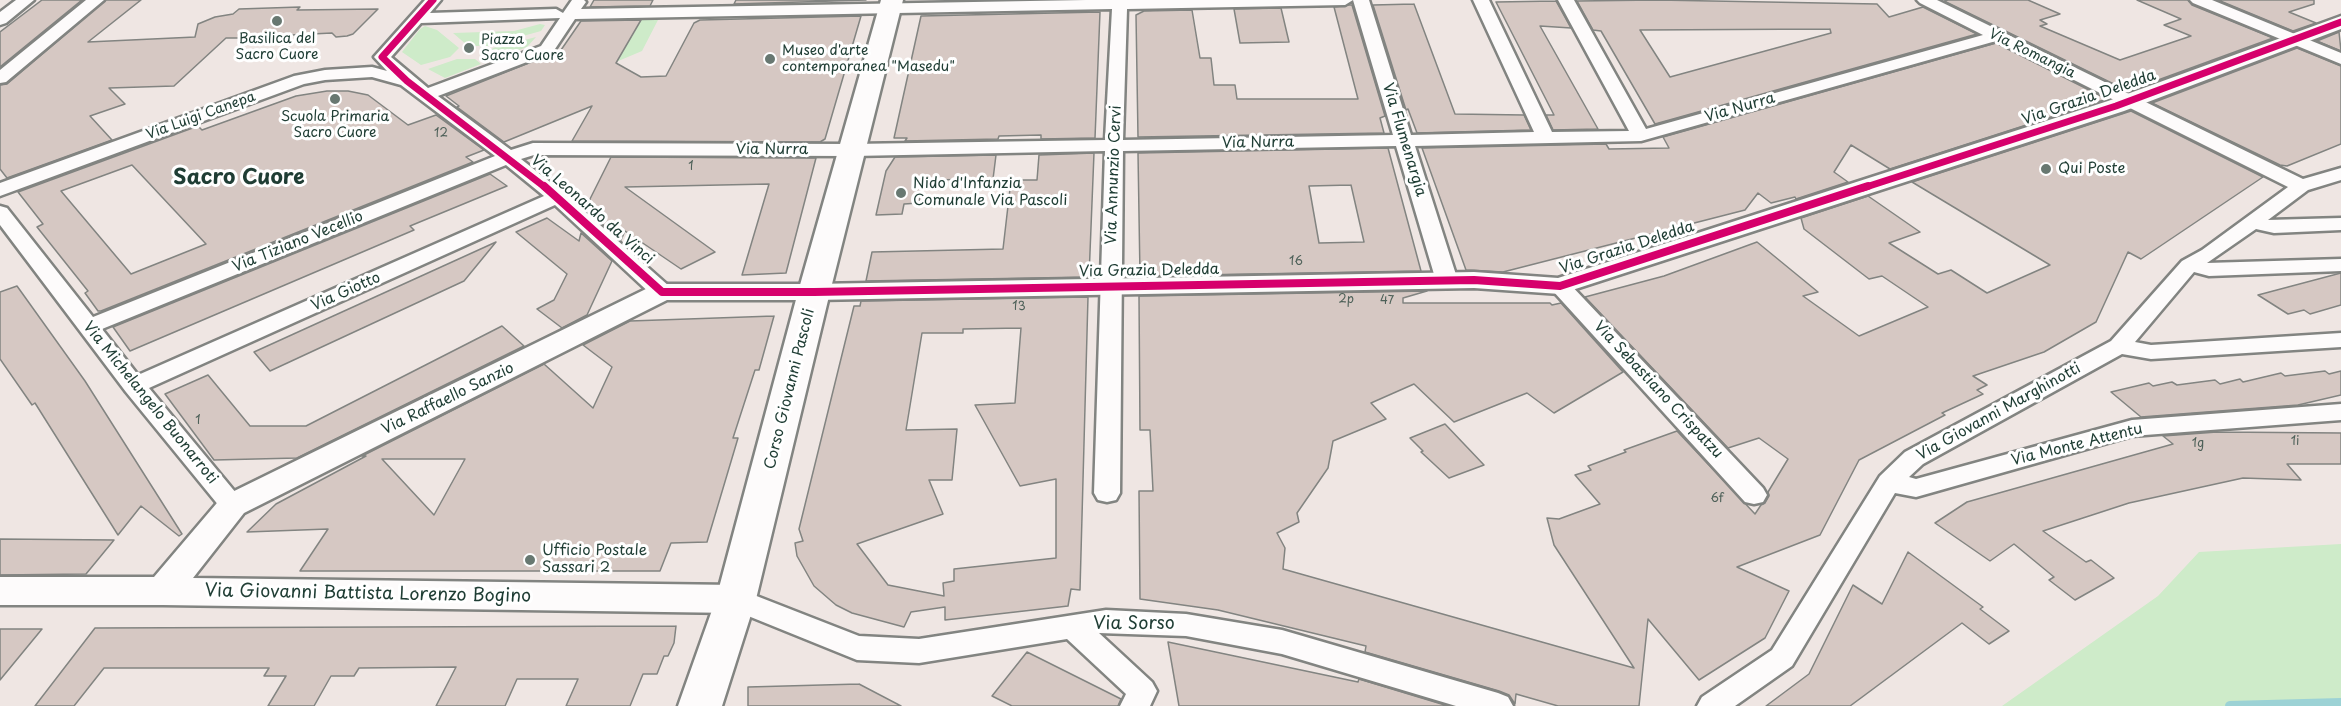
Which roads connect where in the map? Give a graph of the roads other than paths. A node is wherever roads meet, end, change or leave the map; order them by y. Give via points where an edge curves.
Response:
1 (26, 0) edge
2 (96, 0) edge
3 (433, 0) edge
4 (1345, 0) edge
5 (1361, 0) edge
6 (1481, 0) edge
7 (1566, 0) edge
8 (1924, 0) edge
9 (2198, 0) edge
10 (1120, 2) edge
11 (891, 3) edge
12 (569, 10) edge
13 (417, 18) junction
14 (0, 20) edge
15 (2341, 22) edge
16 (1996, 36) junction
17 (2294, 40) junction
18 (2341, 59) edge
19 (0, 78) edge
20 (407, 81) junction
21 (425, 95) junction
22 (2128, 102) junction
23 (1641, 136) junction
24 (1546, 138) junction
25 (1404, 141) junction
26 (1114, 146) junction
27 (853, 150) junction
28 (508, 157) junction
29 (2341, 174) edge
30 (2301, 186) junction
31 (0, 190) edge
32 (557, 197) junction
33 (0, 212) edge
34 (2252, 222) junction
35 (2341, 224) edge
36 (2189, 265) junction
37 (2341, 265) edge
38 (1447, 281) junction
39 (1560, 286) junction
40 (1112, 287) junction
41 (662, 292) junction
42 (814, 292) junction
43 (88, 327) junction
44 (2341, 340) edge
45 (2119, 346) junction
46 (134, 386) junction
47 (2341, 412) edge
48 (1889, 482) junction
49 (1107, 493) dead end
50 (1754, 495) dead end
51 (233, 506) junction
52 (0, 591) edge
53 (164, 591) junction
54 (736, 599) junction
55 (1072, 626) junction
56 (700, 706) edge
57 (1135, 706) edge
58 (1498, 706) edge
59 (1712, 706) edge

1 - 14 street
2 - 19 street
3 - 13 street
4 - 10 street
5 - 25 street, Via Flumenargia
6 - 24 street
7 - 23 street
8 - 16 street, Via Romangia
9 - 17 street
10 - 11 street
10 - 26 street, Via Annunzio Cervi
11 - 12 street
11 - 27 main road, Corso Giovanni Pascoli
12 - 13 street
12 - 21 street via 547,49
13 - 20 street, Via Leonardo da Vinci via 382,57
15 - 17 street, Via Grazia Deledda
16 - 22 street, Via Romangia
16 - 23 street, Via Nurra
17 - 18 street
17 - 22 street, Via Grazia Deledda
20 - 21 street, Via Leonardo da Vinci
20 - 31 street, Via Luigi Canepa via 372,72 300,80
21 - 28 street, Via Leonardo da Vinci
22 - 30 street, Via Romangia
22 - 39 street, Via Grazia Deledda
23 - 24 street, Via Nurra
24 - 25 street, Via Nurra
25 - 26 street, Via Nurra
25 - 38 street, Via Flumenargia
26 - 27 street, Via Nurra
26 - 40 street, Via Annunzio Cervi
27 - 28 street, Via Nurra via 532,149
27 - 42 main road, Corso Giovanni Pascoli
28 - 32 street, Via Leonardo da Vinci
28 - 43 street, Via Tiziano Vecellio
29 - 30 street, Via Giovanni Marghinotti
30 - 34 street, Via Giovanni Marghinotti
32 - 41 street, Via Leonardo da Vinci
32 - 46 street, Via Giotto
33 - 43 street, Via Michelangelo Buonarroti
34 - 35 street via 2274,227
34 - 36 street, Via Giovanni Marghinotti
36 - 37 street via 2209,270
36 - 45 street, Via Giovanni Marghinotti
38 - 39 street, Via Grazia Deledda
38 - 40 street, Via Grazia Deledda
39 - 50 street, Via Sebastiano Crispatzu
40 - 42 street, Via Grazia Deledda
40 - 49 street, Via Annunzio Cervi
41 - 42 street
41 - 51 street, Via Raffaello Sanzio
42 - 54 main road, Corso Giovanni Pascoli
43 - 46 street, Via Michelangelo Buonarroti
44 - 45 street via 2151,352
45 - 48 street, Via Giovanni Marghinotti via 1914,458
46 - 51 street, Via Michelangelo Buonarroti
47 - 48 street, Via Monte Attentu via 2132,428 1916,488
48 - 59 street, Via Giovanni Marghinotti via 1782,658
51 - 53 street
52 - 53 street, Via Giovanni Battista Lorenzo Bogino
53 - 54 street, Via Giovanni Battista Lorenzo Bogino
54 - 55 street, Via Sorso via 857,648 919,651
54 - 56 main road, Corso Giovanni Pascoli
55 - 57 street via 1142,691
55 - 58 street, Via Sorso via 1106,621 1186,625 1282,642

